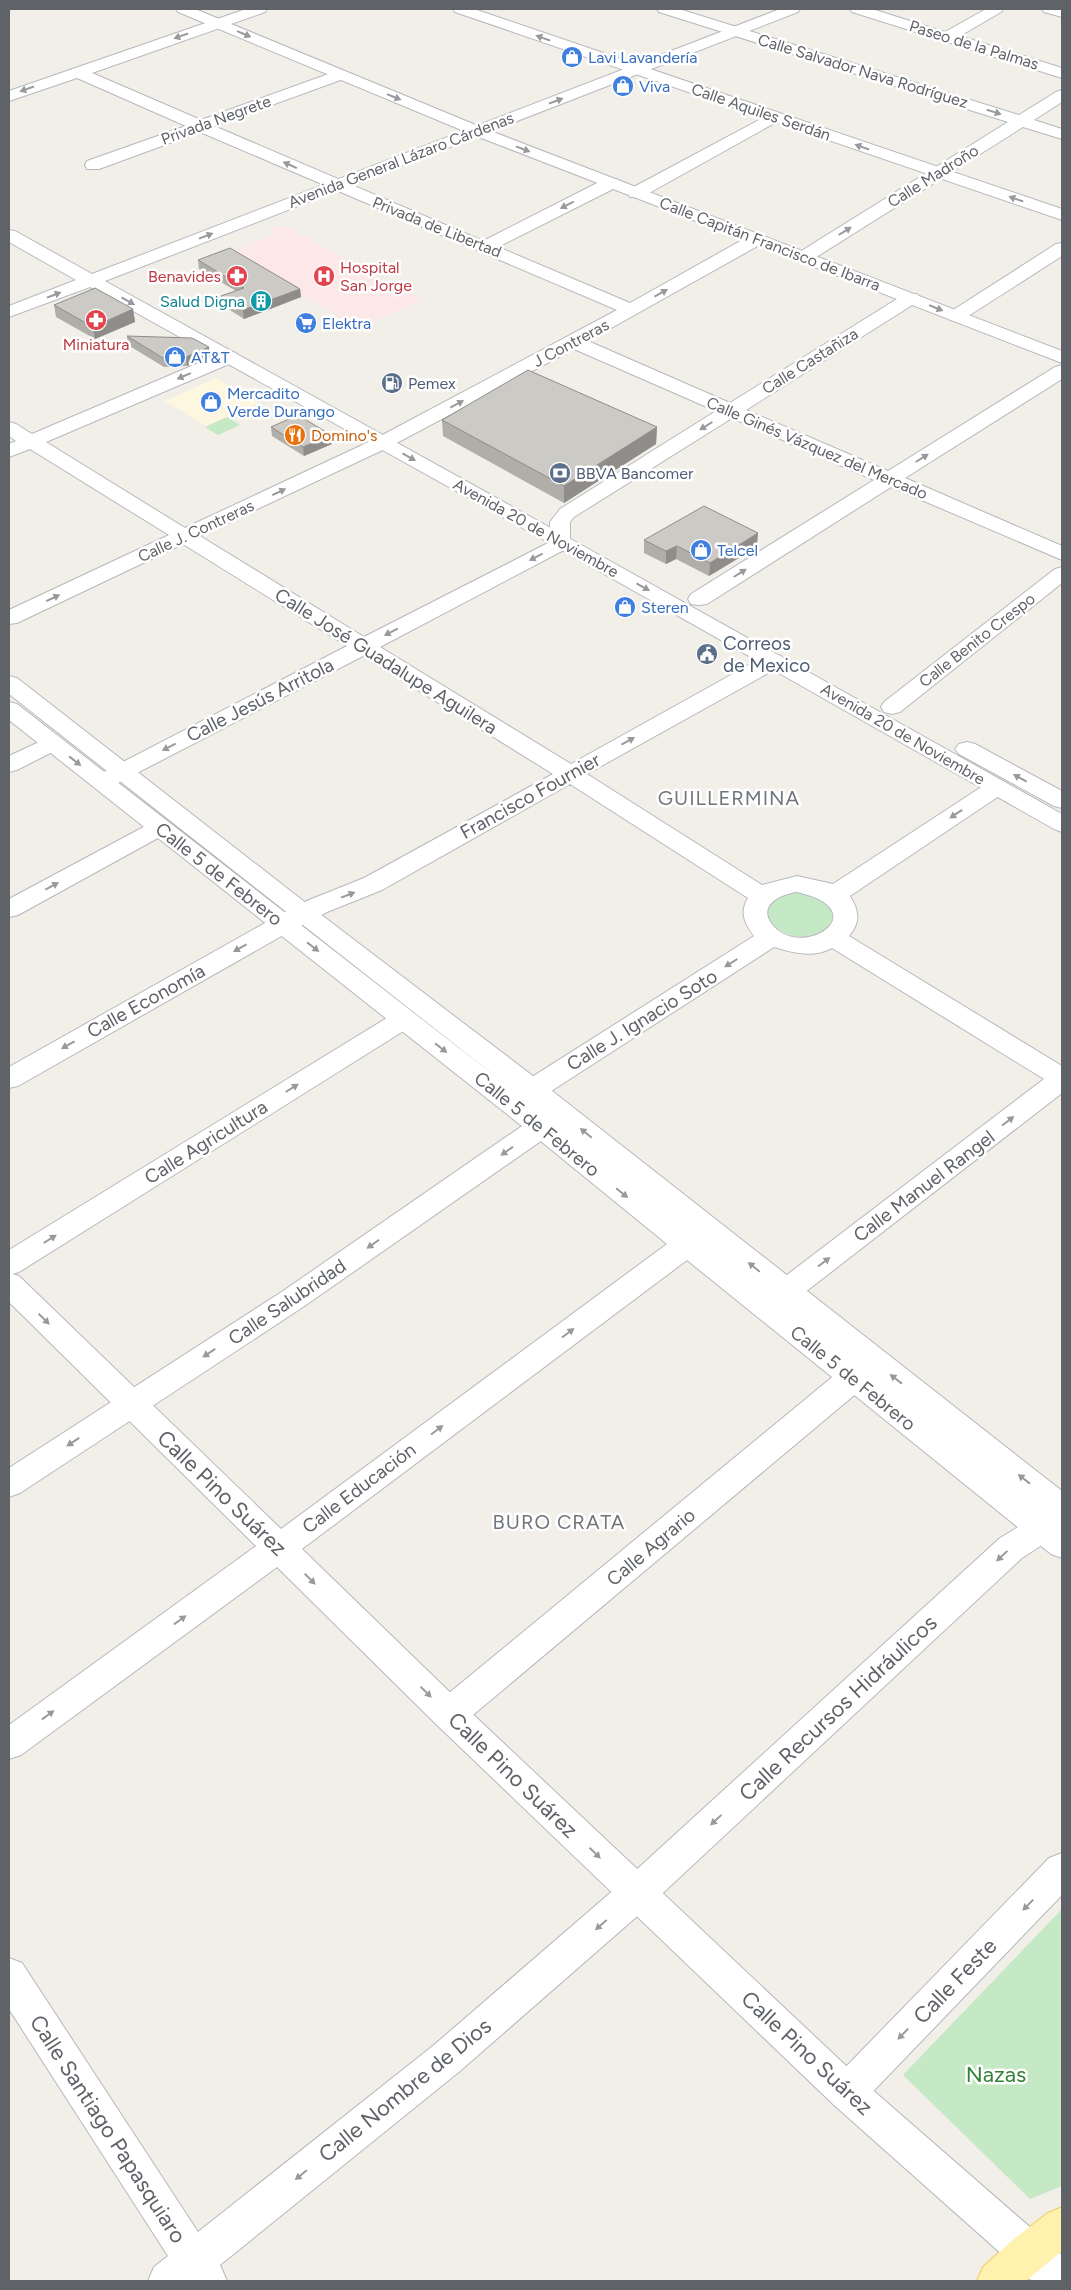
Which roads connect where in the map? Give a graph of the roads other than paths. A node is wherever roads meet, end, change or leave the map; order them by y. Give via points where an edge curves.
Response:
1 (183, 9) edge
2 (260, 9) edge
3 (460, 9) edge
4 (664, 9) edge
5 (792, 9) edge
6 (856, 9) edge
7 (996, 9) edge
8 (1049, 9) edge
9 (1062, 13) edge
10 (218, 24) junction
11 (736, 31) junction
12 (946, 37) junction
13 (636, 70) junction
14 (77, 72) junction
15 (1062, 73) edge
16 (340, 75) junction
17 (1062, 95) edge
18 (9, 96) edge
19 (774, 117) junction
20 (1021, 121) junction
21 (200, 126) junction
22 (477, 131) junction
23 (1062, 134) edge
24 (93, 165) dead end
25 (938, 172) junction
26 (611, 183) junction
27 (335, 185) junction
28 (636, 193) junction
29 (1062, 215) edge
30 (9, 220) edge
31 (9, 235) edge
32 (758, 239) junction
33 (485, 247) junction
34 (1062, 248) edge
35 (804, 257) junction
36 (100, 277) junction
37 (911, 298) junction
38 (632, 310) junction
39 (9, 312) edge
40 (956, 316) junction
41 (573, 342) junction
42 (229, 357) junction
43 (1062, 357) edge
44 (1062, 371) edge
45 (730, 411) junction
46 (9, 428) edge
47 (391, 439) junction
48 (31, 441) junction
49 (9, 451) edge
50 (889, 479) junction
51 (560, 531) junction
52 (184, 537) junction
53 (1062, 554) edge
54 (1062, 573) edge
55 (699, 599) junction
56 (9, 618) edge
57 (362, 647) junction
58 (773, 660) junction
59 (9, 683) edge
60 (892, 707) junction
61 (9, 709) edge
62 (52, 743) junction
63 (9, 765) edge
64 (569, 774) junction
65 (112, 777) junction
66 (997, 787) junction
67 (1062, 801) edge
68 (1062, 824) edge
69 (160, 828) junction
70 (834, 895) junction
71 (762, 896) junction
72 (9, 909) edge
73 (293, 919) junction
74 (772, 937) junction
75 (834, 938) junction
76 (404, 1019) junction
77 (9, 1079) edge
78 (1062, 1079) edge
79 (522, 1097) junction
80 (552, 1120) junction
81 (697, 1237) junction
82 (9, 1264) edge
83 (9, 1284) edge
84 (785, 1292) junction
85 (853, 1378) junction
86 (131, 1404) junction
87 (9, 1484) edge
88 (1057, 1524) edge
89 (279, 1548) junction
90 (449, 1714) junction
91 (9, 1744) edge
92 (1062, 1870) edge
93 (637, 1893) junction
94 (9, 1976) edge
95 (847, 2092) junction
96 (1062, 2226) edge
97 (1029, 2252) junction
98 (190, 2274) edge
99 (996, 2281) edge
100 (1062, 2281) edge

1 - 10 street, Calle Capitán Francisco de Ibarra
2 - 10 street
13 -> 3 street, Calle Aquiles Serdán
4 - 11 street, Calle Salvador Nava Rodríguez
5 - 11 street, Avenida General Lázaro Cárdenas
6 - 12 street, Paseo de la Palmas
7 - 12 street
8 - 9 street
10 -> 14 street
10 -> 16 street, Calle Capitán Francisco de Ibarra
11 - 13 street, Avenida General Lázaro Cárdenas
11 -> 20 street, Calle Salvador Nava Rodríguez
12 - 15 street, Paseo de la Palmas
13 - 19 street, Calle Aquiles Serdán
22 -> 13 street, Avenida General Lázaro Cárdenas
14 -> 18 street
14 - 21 street, Privada de Libertad
16 - 21 street, Privada Negrete
16 -> 22 street, Calle Capitán Francisco de Ibarra
17 - 20 street, Calle Madroño
25 -> 19 street, Calle Aquiles Serdán
19 - 28 street
20 - 23 street, Calle Salvador Nava Rodríguez
20 - 25 street, Calle Madroño
21 - 24 street, Privada Negrete
27 -> 21 street, Privada de Libertad
22 -> 26 street, Calle Capitán Francisco de Ibarra
22 - 27 street, Avenida General Lázaro Cárdenas
29 -> 25 street, Calle Aquiles Serdán
35 -> 25 street, Calle Madroño
26 - 28 street, Calle Capitán Francisco de Ibarra
26 -> 33 street
27 - 33 street, Privada de Libertad
36 -> 27 street, Avenida General Lázaro Cárdenas
28 - 32 street, Calle Capitán Francisco de Ibarra
30 - 36 street, Avenida 20 de Noviembre
31 - 36 street, Avenida 20 de Noviembre
32 - 35 street, Calle Capitán Francisco de Ibarra
38 -> 32 street, J Contreras
33 - 38 street, Privada de Libertad
34 - 40 street
35 - 37 street, Calle Capitán Francisco de Ibarra
39 -> 36 street, Avenida General Lázaro Cárdenas
36 -> 42 street, Avenida 20 de Noviembre
36 - 47 street, Avenida 20 de Noviembre
37 -> 40 street, Calle Capitán Francisco de Ibarra
37 - 45 street, Calle Castañiza
38 - 41 street, J Contreras
40 - 43 street, Calle Capitán Francisco de Ibarra
41 - 45 street, Calle Ginés Vázquez del Mercado
47 -> 41 street, J Contreras
42 - 47 street, Avenida 20 de Noviembre
42 -> 48 street
50 -> 44 street
45 - 50 street, Calle Ginés Vázquez del Mercado
45 -> 51 street, Calle Castañiza via 568,513
46 - 48 street, Calle José Guadalupe Aguilera
47 - 51 street, Avenida 20 de Noviembre
52 -> 47 street, Calle J. Contreras
48 - 49 street
48 - 52 street, Calle José Guadalupe Aguilera
50 - 53 street, Calle Ginés Vázquez del Mercado
55 -> 50 street
51 - 55 street, Avenida 20 de Noviembre
51 -> 57 street, Calle Jesús Arritola via 544,553
51 -> 58 street, Avenida 20 de Noviembre
56 -> 52 street, Calle J. Contreras
52 - 57 street, Calle José Guadalupe Aguilera
54 - 60 street, Calle Benito Crespo
55 - 60 street, Avenida 20 de Noviembre
57 - 64 street, Calle José Guadalupe Aguilera
57 -> 65 street, Calle Jesús Arritola
64 -> 58 street, Francisco Fournier
58 - 66 street, Avenida 20 de Noviembre
59 - 65 street, Calle 5 de Febrero
67 -> 60 street, Avenida 20 de Noviembre
61 - 62 street, Calle 5 de Febrero
62 - 63 street
62 -> 65 street, Calle 5 de Febrero
64 - 71 street, Calle José Guadalupe Aguilera
73 -> 64 street, Francisco Fournier via 373,884
65 - 69 street, Calle 5 de Febrero
65 - 73 street, Calle 5 de Febrero
66 - 68 street, Avenida 20 de Noviembre
66 -> 70 street
72 -> 69 street
69 - 73 street, Calle 5 de Febrero
70 - 71 street via 823,889 797,884 783,886
70 - 75 street via 847,913 847,922 843,931
71 - 74 street via 755,917
73 -> 76 street, Calle 5 de Febrero
73 -> 77 street, Calle Economía
73 - 79 street, Calle 5 de Febrero
74 - 75 street via 810,946
74 -> 79 street, Calle J. Ignacio Soto
75 - 78 street
76 -> 79 street, Calle 5 de Febrero
82 -> 76 street, Calle Agricultura
84 -> 78 street, Calle Manuel Rangel
79 - 80 street, Calle 5 de Febrero
80 - 81 street, Calle 5 de Febrero
80 -> 86 street, Calle Salubridad via 293,1299
84 -> 81 street, Calle 5 de Febrero
81 - 85 street, Calle 5 de Febrero
89 -> 81 street, Calle Educación
83 -> 86 street, Calle Pino Suárez
88 -> 84 street, Calle 5 de Febrero
85 - 88 street, Calle 5 de Febrero
85 - 90 street, Calle Agrario
86 -> 87 street, Calle Salubridad
86 - 89 street, Calle Pino Suárez
88 -> 93 street, Calle Recursos Hidráulicos via 1010,1548
89 -> 90 street, Calle Pino Suárez
91 -> 89 street, Calle Educación
90 -> 93 street, Calle Pino Suárez
92 -> 95 street, Calle Feste
93 - 95 street, Calle Pino Suárez
93 -> 98 street, Calle Nombre de Dios
94 - 98 street, Calle Santiago Papasquiaro
95 - 97 street, Calle Pino Suárez
96 - 97 main road
97 - 99 main road
97 - 100 street, Calle Pino Suárez

